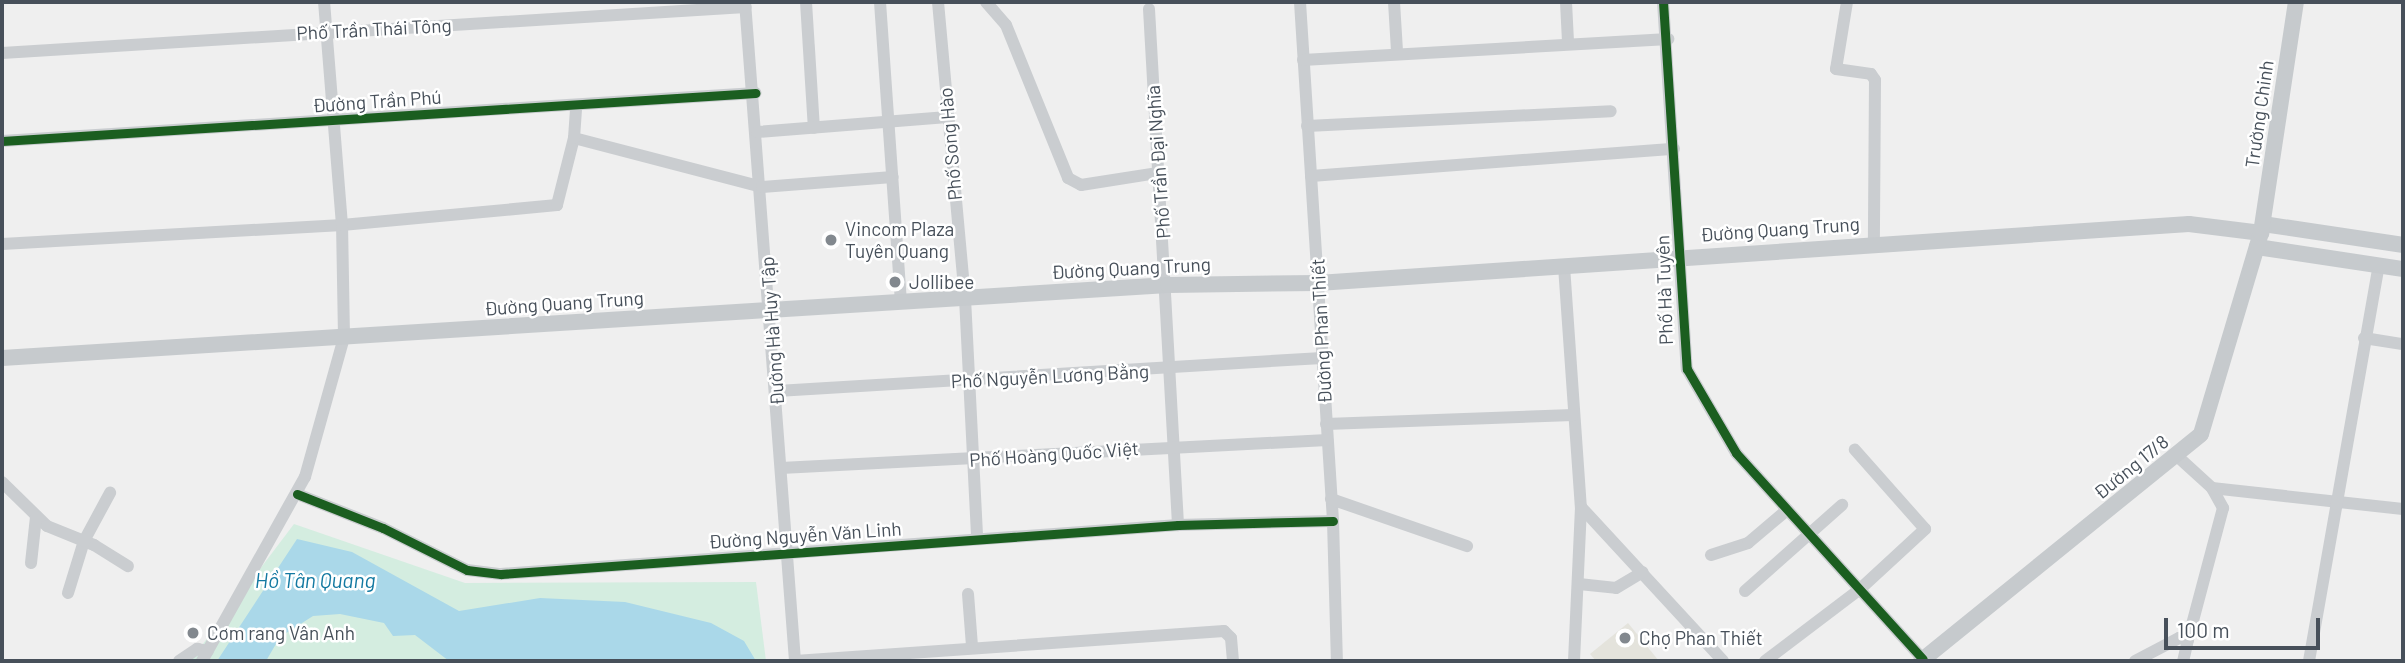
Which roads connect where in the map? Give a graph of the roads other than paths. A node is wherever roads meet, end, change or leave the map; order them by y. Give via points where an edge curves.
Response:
1 (324, 2) edge
2 (806, 2) edge
3 (880, 2) edge
4 (939, 2) edge
5 (986, 2) edge
6 (1300, 2) edge
7 (1394, 2) edge
8 (1566, 2) edge
9 (1663, 2) edge
10 (1847, 2) edge
11 (2296, 2) edge
12 (745, 4) edge
13 (1149, 9) dead end
14 (326, 32) junction
15 (1668, 38) junction
16 (1569, 41) junction
17 (1397, 51) junction
18 (2, 53) edge
19 (1303, 60) junction
20 (755, 93) junction
21 (576, 106) junction
22 (1611, 111) dead end
23 (947, 117) junction
24 (889, 121) junction
25 (333, 122) junction
26 (1307, 126) junction
27 (814, 128) junction
28 (757, 132) junction
29 (574, 138) junction
30 (2, 141) edge
31 (1674, 149) junction
32 (1158, 173) junction
33 (1311, 176) junction
34 (893, 177) junction
35 (762, 187) junction
36 (342, 225) junction
37 (2260, 235) junction
38 (1874, 243) junction
39 (2, 244) edge
40 (2403, 245) edge
41 (1681, 258) junction
42 (2379, 265) junction
43 (1564, 266) junction
44 (2403, 269) edge
45 (1318, 283) junction
46 (1168, 285) junction
47 (965, 298) junction
48 (901, 301) junction
49 (770, 310) junction
50 (344, 337) junction
51 (2364, 338) junction
52 (2403, 344) edge
53 (2, 358) edge
54 (1322, 358) junction
55 (1170, 370) junction
56 (967, 381) junction
57 (777, 391) junction
58 (1573, 415) junction
59 (1326, 424) junction
60 (1327, 440) junction
61 (1175, 445) junction
62 (1855, 450) dead end
63 (2177, 456) junction
64 (971, 461) junction
65 (781, 468) junction
66 (2, 482) edge
67 (2212, 488) junction
68 (110, 493) dead end
69 (296, 495) junction
70 (1331, 499) junction
71 (2335, 499) junction
72 (1842, 505) dead end
73 (1581, 507) junction
74 (2403, 509) edge
75 (1787, 510) junction
76 (36, 517) junction
77 (1333, 521) junction
78 (1178, 525) junction
79 (1810, 535) junction
80 (977, 538) junction
81 (84, 541) junction
82 (1467, 547) dead end
83 (787, 555) junction
84 (1711, 555) dead end
85 (31, 563) dead end
86 (128, 566) dead end
87 (1643, 572) junction
88 (1579, 584) junction
89 (1859, 590) junction
90 (1745, 591) dead end
91 (68, 593) dead end
92 (968, 594) dead end
93 (2183, 639) junction
94 (972, 646) junction
95 (205, 656) edge
96 (1922, 660) edge
97 (179, 661) edge
98 (795, 661) edge
99 (1233, 661) edge
100 (1336, 661) edge
101 (1574, 661) edge
102 (1723, 661) edge
103 (1765, 661) edge
104 (2135, 661) edge
105 (2183, 661) edge
106 (2309, 661) edge

1 - 14 street
2 - 27 street
3 - 24 street
4 - 23 street, Phố Song Hào
5 - 32 street via 1006,25 1068,178 1081,185
6 - 19 street, Đường Phan Thiết
7 - 17 street
8 - 16 street
9 - 15 street, Phố Hà Tuyên
10 - 38 street via 1836,69 1871,74 1875,80
11 - 37 main road, Trường Chinh
12 - 14 street, Phố Trần Thái Tông
12 - 20 street, Đường Hà Huy Tập
13 - 32 street, Phố Trần Đại Nghĩa
14 - 18 street, Phố Trần Thái Tông
14 - 25 street
15 - 16 street
15 - 31 street, Phố Hà Tuyên
16 - 17 street
17 - 19 street
19 - 26 street, Đường Phan Thiết
20 - 21 street, Đường Trần Phú
20 - 28 street, Đường Hà Huy Tập
21 - 25 street, Đường Trần Phú
21 - 29 street
22 - 26 street
23 - 24 street
23 - 47 street, Phố Song Hào
24 - 27 street
24 - 34 street
25 - 30 street, Đường Trần Phú
25 - 36 street
26 - 33 street, Đường Phan Thiết
27 - 28 street
28 - 35 street, Đường Hà Huy Tập
29 - 35 street
29 - 36 street via 557,205
31 - 33 street
31 - 41 street, Phố Hà Tuyên
32 - 46 street, Phố Trần Đại Nghĩa
33 - 45 street, Đường Phan Thiết
34 - 35 street
34 - 48 street
35 - 49 street, Đường Hà Huy Tập
36 - 39 street
36 - 50 street
37 - 38 main road, Đường Quang Trung via 2189,224
37 - 40 main road, Đường Quang Trung
37 - 42 main road, Đường Quang Trung
37 - 63 main road, Đường 17/8 via 2207,422 2194,444
38 - 41 main road, Đường Quang Trung
41 - 43 main road, Đường Quang Trung
41 - 75 street, Phố Hà Tuyên via 1687,369 1735,453
42 - 44 main road, Đường Quang Trung
42 - 51 street
43 - 45 main road, Đường Quang Trung
43 - 58 street
45 - 46 main road, Đường Quang Trung
45 - 54 street, Đường Phan Thiết
46 - 47 main road, Đường Quang Trung
46 - 55 street, Phố Trần Đại Nghĩa
47 - 48 main road, Đường Quang Trung
47 - 56 street, Phố Song Hào
48 - 49 main road, Đường Quang Trung
49 - 50 main road, Đường Quang Trung
49 - 57 street, Đường Hà Huy Tập
50 - 53 main road, Đường Quang Trung
50 - 69 street via 325,415
51 - 52 street
51 - 71 street
54 - 55 street, Phố Nguyễn Lương Bằng
54 - 59 street, Đường Phan Thiết
55 - 56 street, Phố Nguyễn Lương Bằng
55 - 61 street, Phố Trần Đại Nghĩa
56 - 57 street, Phố Nguyễn Lương Bằng
56 - 64 street, Phố Song Hào
57 - 65 street, Đường Hà Huy Tập
58 - 59 street
58 - 73 street
59 - 60 street, Đường Phan Thiết
60 - 61 street, Phố Hoàng Quốc Việt
60 - 70 street, Đường Phan Thiết
61 - 64 street, Phố Hoàng Quốc Việt
61 - 78 street, Phố Trần Đại Nghĩa
62 - 89 street via 1925,529
63 - 67 street
63 - 96 main road, Đường 17/8
64 - 65 street, Phố Hoàng Quốc Việt
64 - 80 street, Phố Song Hào
65 - 83 street, Đường Hà Huy Tập
66 - 76 street
67 - 71 street
67 - 93 street via 2223,508 2222,524
68 - 81 street
69 - 83 street, Đường Nguyễn Văn Linh via 383,528 467,570 501,575
69 - 95 street
70 - 77 street, Đường Phan Thiết
70 - 82 street
71 - 74 street
71 - 106 street
72 - 79 street
73 - 87 street
73 - 88 street
75 - 79 street, Phố Hà Tuyên
75 - 84 street via 1748,543
76 - 81 street via 54,531
76 - 85 street
77 - 78 street, Đường Nguyễn Văn Linh
77 - 100 street, Đường Phan Thiết
78 - 80 street, Đường Nguyễn Văn Linh
79 - 89 street, Phố Hà Tuyên
79 - 90 street
80 - 83 street, Đường Nguyễn Văn Linh
81 - 86 street
81 - 91 street
83 - 98 street, Đường Hà Huy Tập
87 - 88 street via 1616,588
87 - 102 street
88 - 101 street
89 - 96 street, Phố Hà Tuyên
89 - 103 street
92 - 94 street
93 - 104 street
93 - 105 street
94 - 98 street
94 - 99 street via 1224,631 1231,638
95 - 97 street via 197,649

